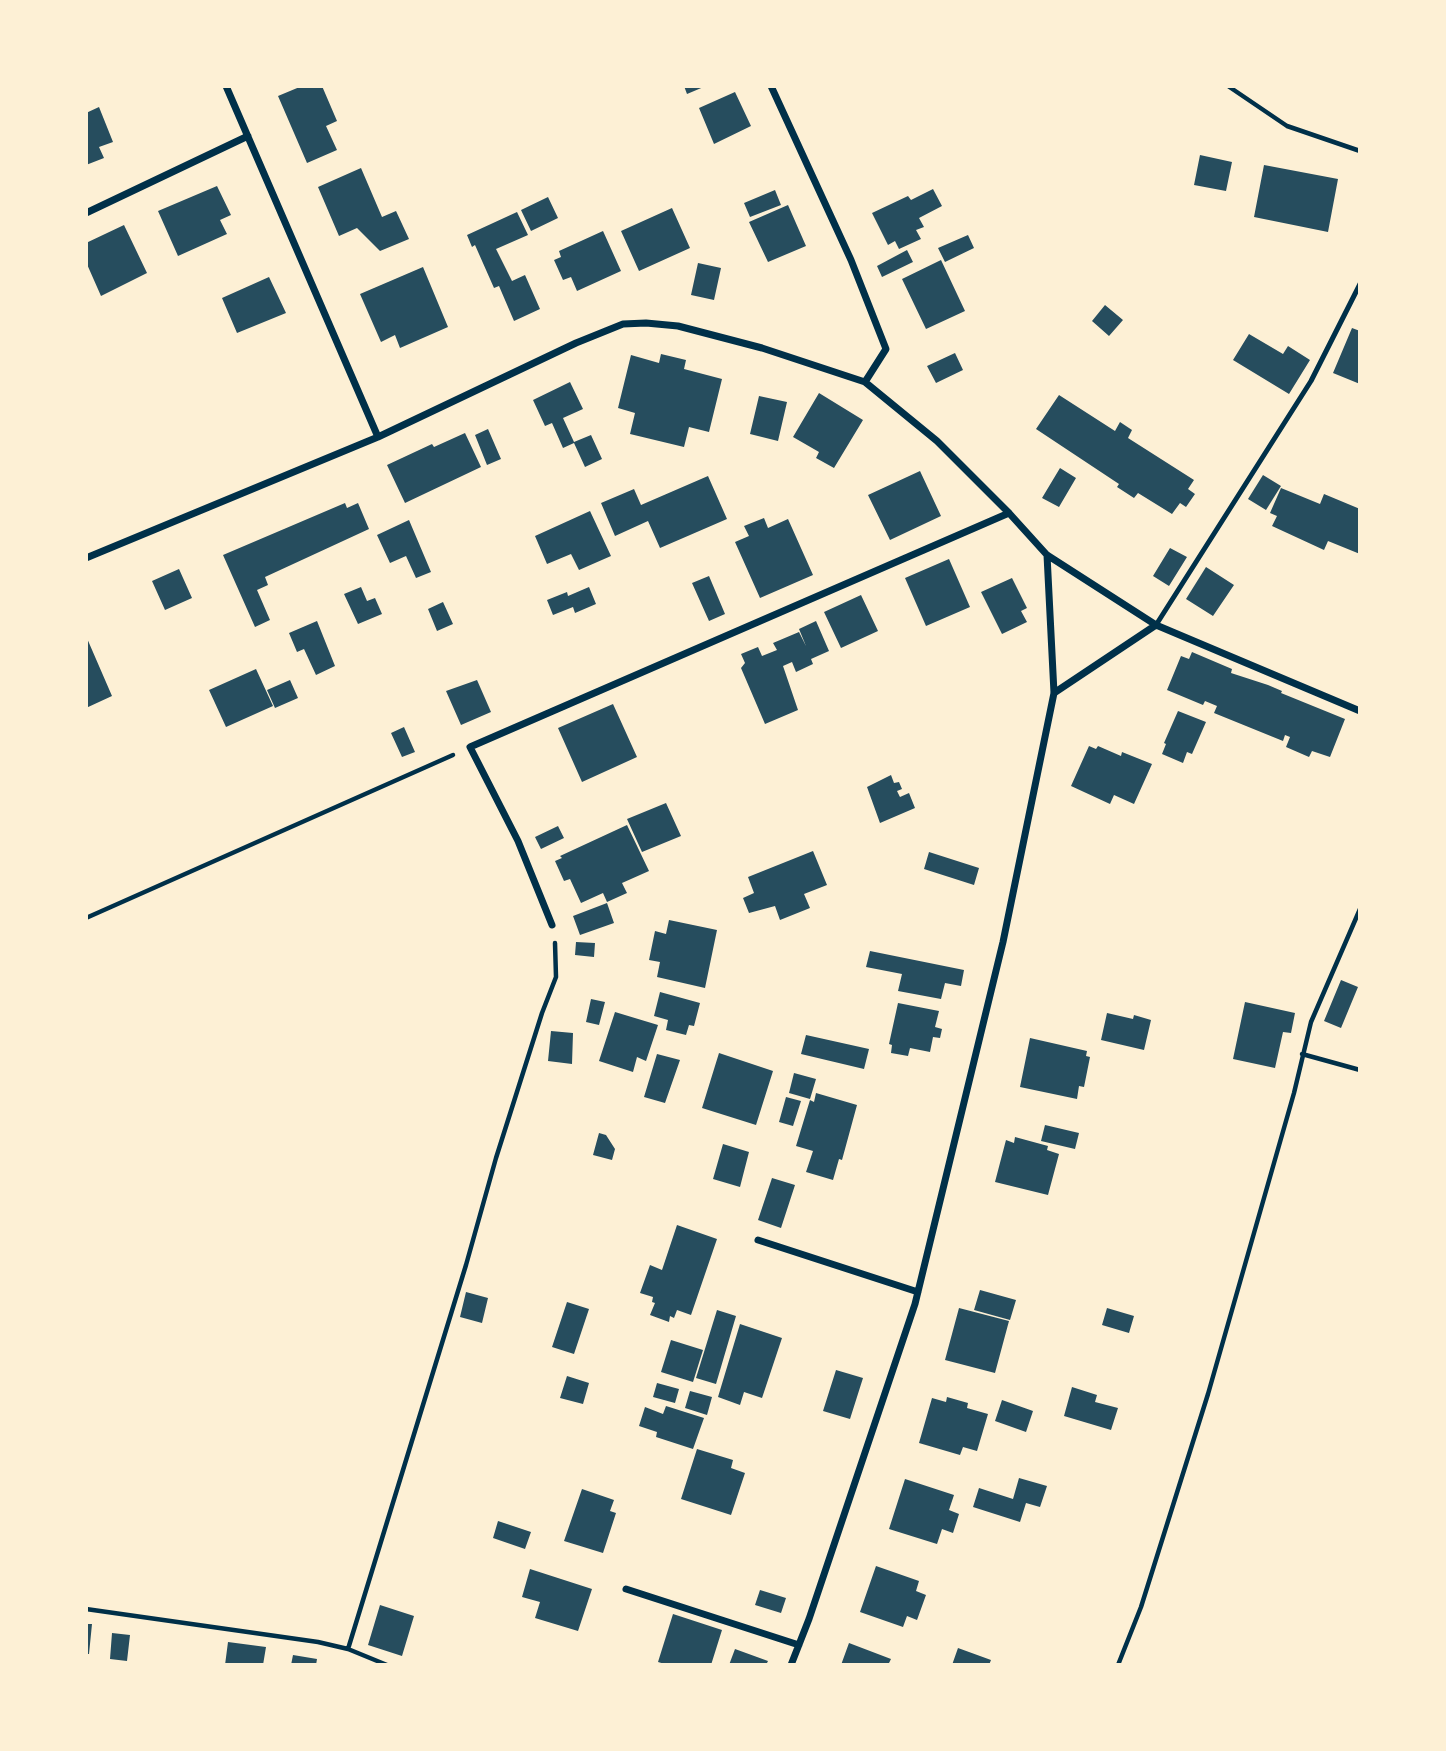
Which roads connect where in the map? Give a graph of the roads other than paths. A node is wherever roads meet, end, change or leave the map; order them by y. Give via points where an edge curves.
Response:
1 (226, 86) edge
2 (771, 86) edge
3 (248, 136) junction
4 (86, 213) edge
5 (1360, 284) edge
6 (865, 382) junction
7 (378, 437) junction
8 (1009, 513) junction
9 (1047, 555) junction
10 (86, 558) edge
11 (1156, 625) junction
12 (1054, 693) junction
13 (1360, 711) edge
14 (552, 925) road end
15 (758, 1240) dead end
16 (918, 1292) junction
17 (626, 1589) dead end
18 (799, 1645) junction
19 (790, 1665) edge

1 - 3 street
2 - 6 street via 851,260 886,349
3 - 4 street
3 - 7 street
5 - 11 lane via 1311,381
6 - 7 street via 678,326 623,324
6 - 8 street via 937,440
7 - 10 street
8 - 9 street
8 - 14 street via 470,747 518,841
9 - 11 street
9 - 12 street
11 - 12 street
11 - 13 street
12 - 16 street via 1003,942
15 - 16 street
16 - 18 street
17 - 18 street
18 - 19 street

